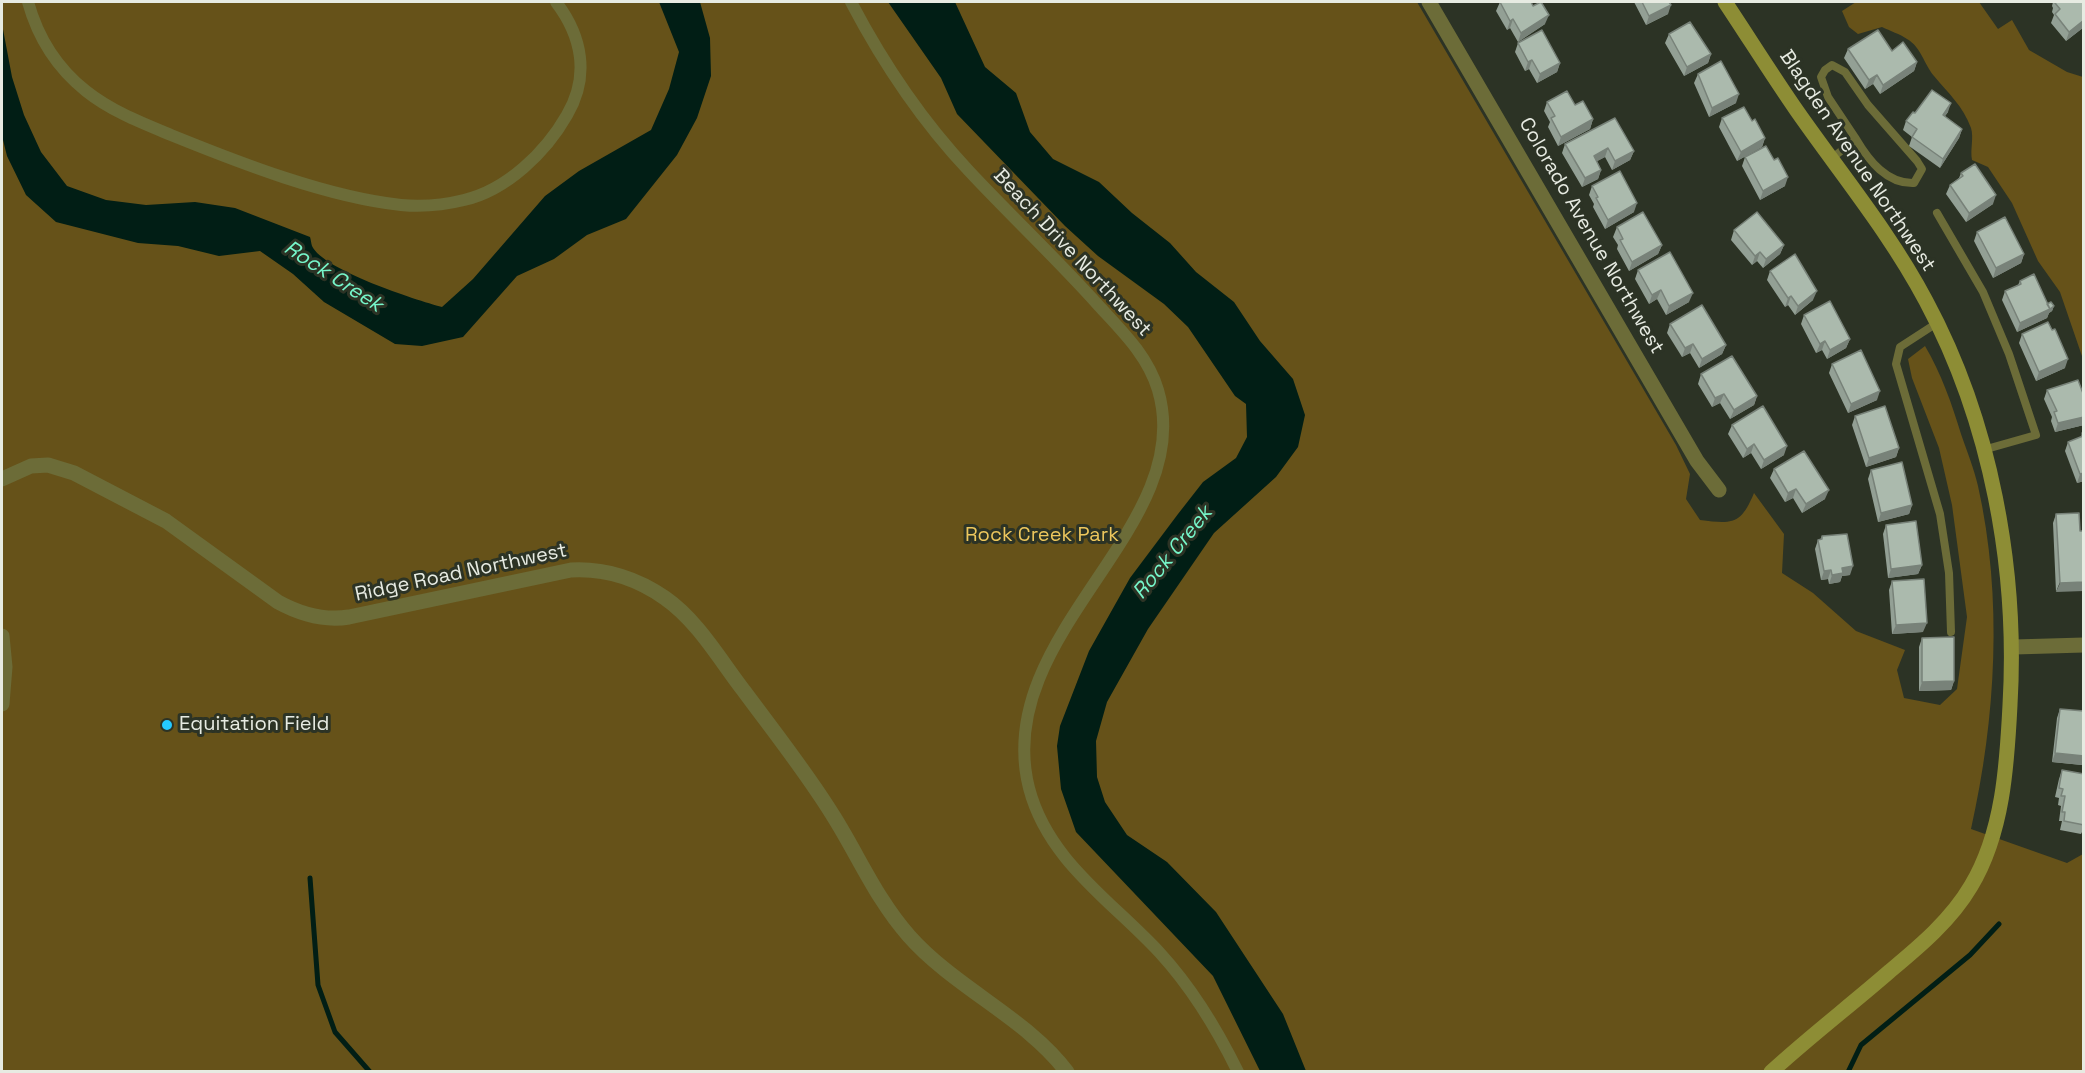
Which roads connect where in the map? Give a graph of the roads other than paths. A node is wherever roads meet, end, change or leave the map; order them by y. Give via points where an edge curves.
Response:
1 (28, 2) edge
2 (556, 2) edge
3 (851, 2) edge
4 (1429, 2) edge
5 (1725, 2) edge
6 (1856, 140) junction
7 (1831, 159) junction
8 (1937, 213) dead end
9 (1937, 323) junction
10 (1983, 450) junction
11 (2, 479) edge
12 (1719, 490) dead end
13 (1951, 632) dead end
14 (2, 636) edge
15 (2084, 645) edge
16 (2014, 647) junction
17 (2, 704) edge
18 (1067, 1071) edge
19 (1238, 1071) edge
20 (1771, 1071) edge

1 - 2 street via 42,38 65,72 88,93 125,114 274,173 364,197 424,206 467,200 513,176 541,150 566,118 579,86 581,61 574,29
3 - 19 street, Beach Drive Northwest via 897,81 933,130 1125,334 1155,379 1162,424 1154,475 1129,526 1053,647 1037,681 1024,730 1025,766 1036,809 1051,840 1079,875 1178,974
4 - 12 street, Colorado Avenue Northwest via 1691,451
5 - 7 main road, Blagden Avenue Northwest
6 - 6 lane via 1821,77 1832,65 1845,72 1917,161 1922,169 1920,176 1914,183 1887,176
6 - 7 lane
7 - 9 main road, Blagden Avenue Northwest via 1885,232
8 - 10 lane via 1983,292 2036,435
9 - 10 main road, Blagden Avenue Northwest
9 - 13 lane via 1900,347 1896,364 1940,514 1949,573
10 - 16 main road, Blagden Avenue Northwest via 1999,522
11 - 18 street, Ridge Road Northwest via 31,466 54,466 74,473 166,521 278,602 323,618 349,617 571,570 597,570 653,590 689,620 802,770 877,893 908,935 951,976 1040,1043
14 - 17 street
15 - 16 street
16 - 20 main road, Blagden Avenue Northwest via 1996,824 1970,889 1933,933

